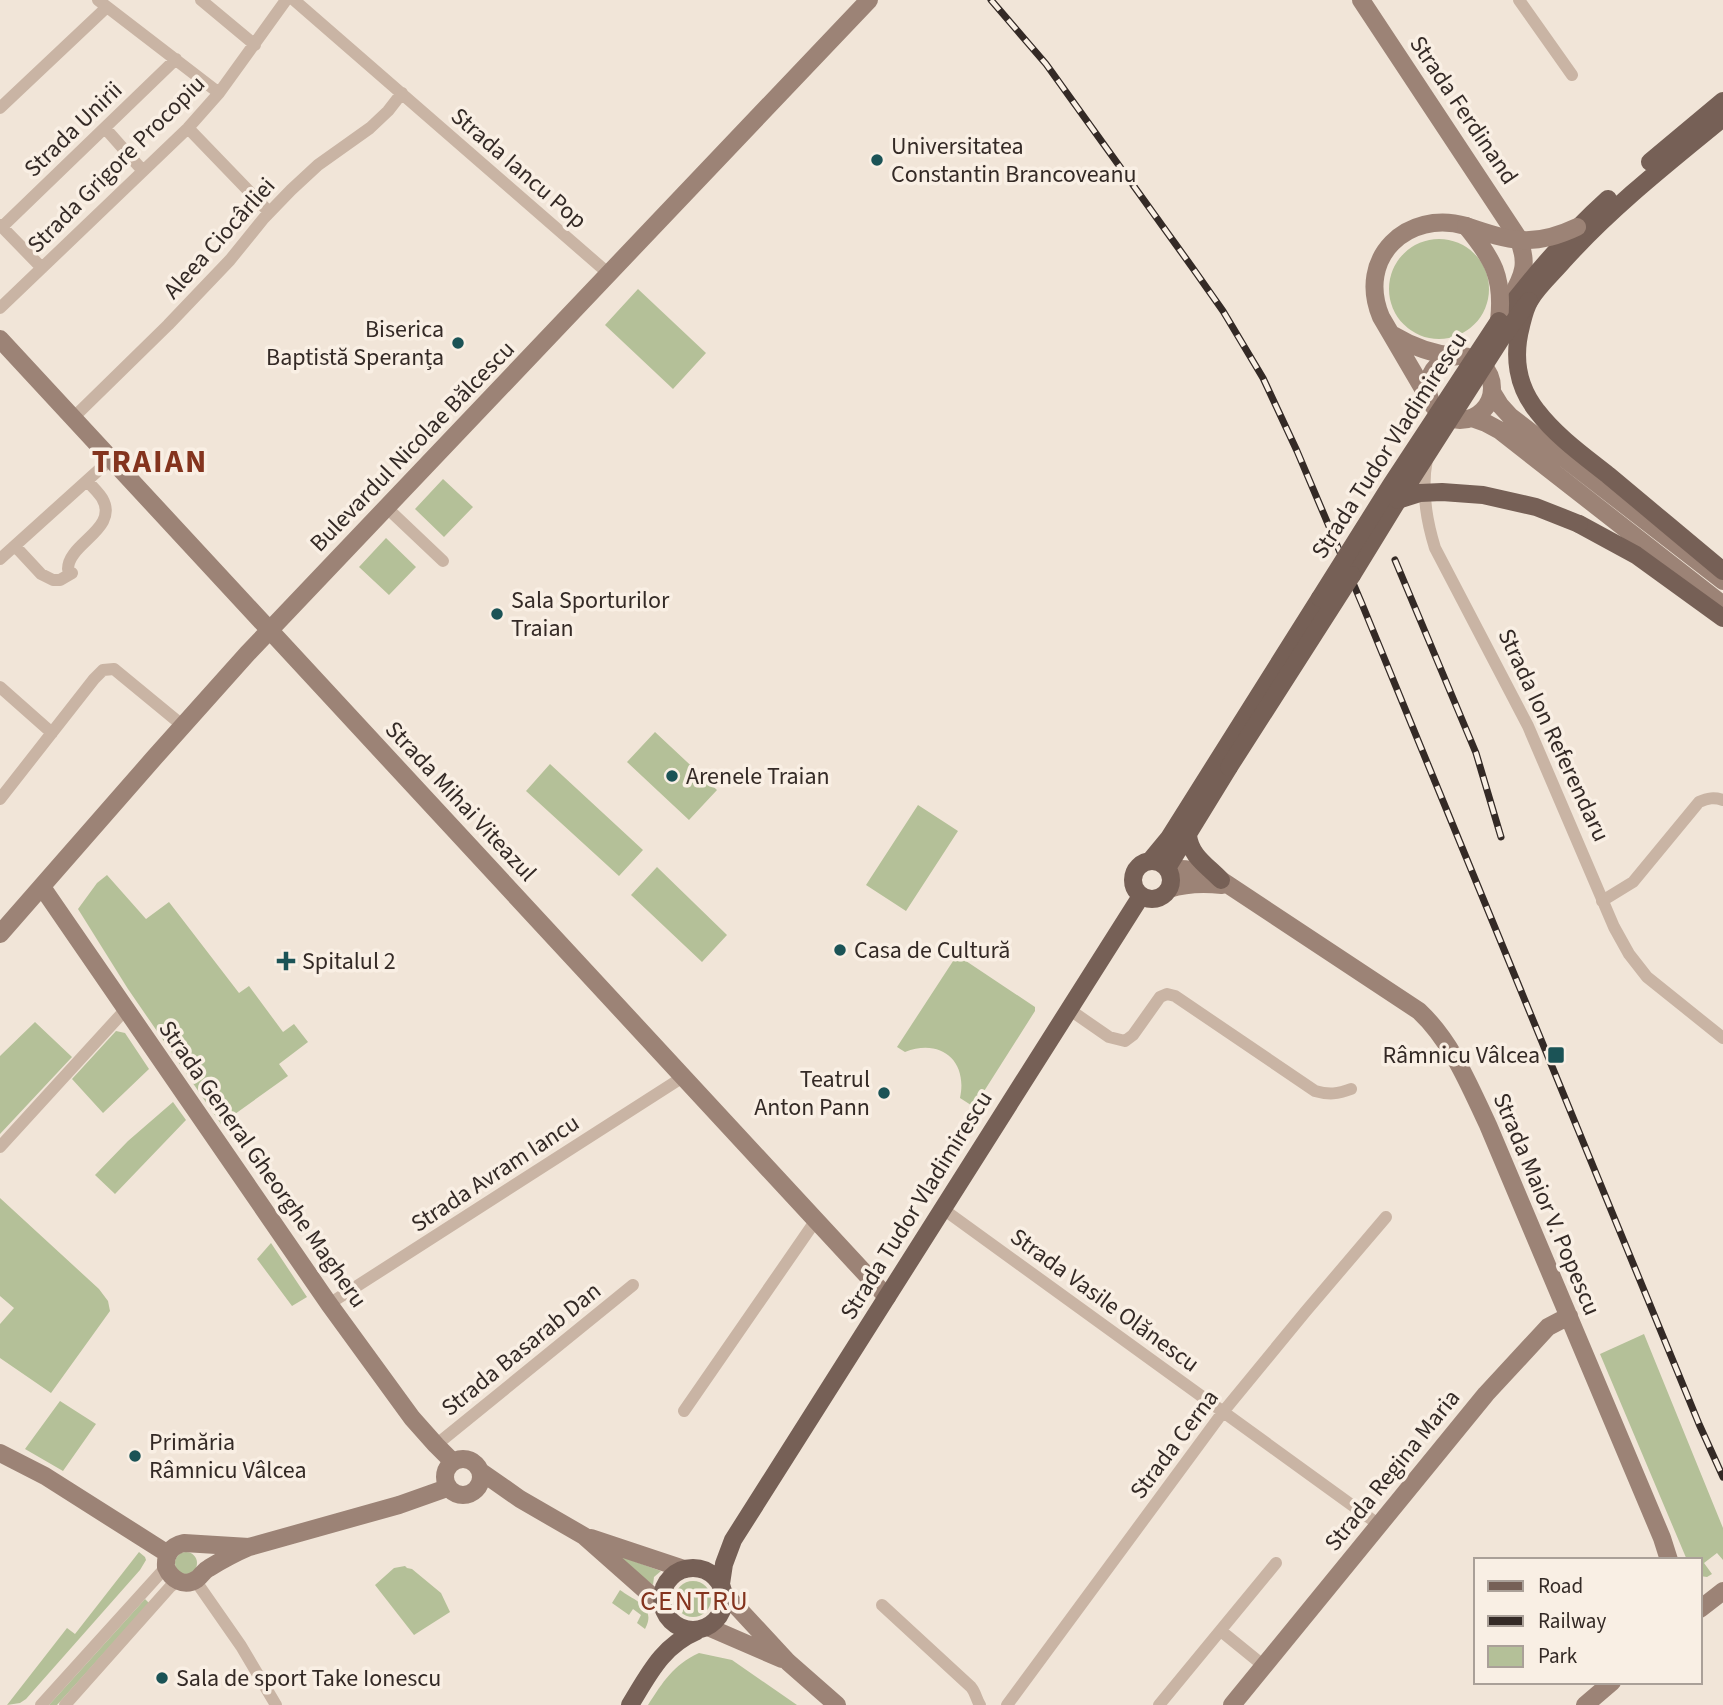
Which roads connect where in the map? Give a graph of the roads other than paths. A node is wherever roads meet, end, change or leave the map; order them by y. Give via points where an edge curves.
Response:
1 (201, 0) edge
2 (286, 0) edge
3 (294, 0) edge
4 (869, 0) edge
5 (1361, 0) edge
6 (1518, 0) edge
7 (103, 4) edge
8 (255, 45) junction
9 (176, 60) junction
10 (1572, 75) dead end
11 (219, 93) junction
12 (402, 93) junction
13 (1723, 102) edge
14 (0, 108) edge
15 (1723, 118) edge
16 (105, 128) junction
17 (188, 128) junction
18 (143, 171) junction
19 (269, 212) junction
20 (1, 226) edge
21 (1466, 226) junction
22 (1577, 227) junction
23 (42, 268) junction
24 (609, 274) junction
25 (1529, 301) junction
26 (0, 308) edge
27 (1496, 322) junction
28 (1391, 333) junction
29 (0, 339) edge
30 (1460, 356) junction
31 (1491, 384) junction
32 (1429, 398) junction
33 (73, 418) junction
34 (1447, 418) junction
35 (1472, 418) junction
36 (111, 459) junction
37 (87, 481) junction
38 (1398, 500) junction
39 (387, 508) junction
40 (15, 546) junction
41 (0, 559) edge
42 (443, 561) dead end
43 (1723, 570) edge
44 (1723, 581) edge
45 (1723, 605) edge
46 (1723, 618) edge
47 (270, 631) junction
48 (0, 687) edge
49 (183, 725) junction
50 (52, 733) junction
51 (1223, 764) junction
52 (0, 799) edge
53 (1723, 800) edge
54 (1188, 835) junction
55 (1150, 861) junction
56 (1168, 869) junction
57 (1225, 883) junction
58 (42, 887) junction
59 (1168, 889) junction
60 (1140, 896) junction
61 (1602, 901) junction
62 (0, 934) edge
63 (126, 1009) junction
64 (1070, 1010) junction
65 (1723, 1038) edge
66 (683, 1077) junction
67 (1351, 1089) dead end
68 (0, 1147) edge
69 (943, 1209) junction
70 (1386, 1217) dead end
71 (816, 1220) junction
72 (633, 1285) dead end
73 (887, 1297) junction
74 (329, 1304) junction
75 (1569, 1316) junction
76 (684, 1411) dead end
77 (1223, 1412) junction
78 (436, 1445) junction
79 (0, 1452) edge
80 (453, 1462) junction
81 (480, 1471) junction
82 (447, 1488) junction
83 (477, 1489) junction
84 (520, 1499) junction
85 (1378, 1524) junction
86 (584, 1536) junction
87 (733, 1540) junction
88 (191, 1544) junction
89 (249, 1547) junction
90 (1668, 1558) edge
91 (167, 1561) junction
92 (1276, 1563) dead end
93 (691, 1568) junction
94 (192, 1577) junction
95 (722, 1589) junction
96 (1723, 1591) edge
97 (1702, 1592) edge
98 (882, 1605) dead end
99 (1702, 1607) edge
100 (664, 1611) junction
101 (703, 1629) junction
102 (1221, 1631) junction
103 (788, 1662) junction
104 (656, 1663) junction
105 (1264, 1666) junction
106 (1610, 1684) edge
107 (41, 1705) edge
108 (65, 1705) edge
109 (276, 1705) edge
110 (630, 1705) edge
111 (837, 1705) edge
112 (980, 1705) edge
113 (1007, 1705) edge
114 (1159, 1705) edge
115 (1232, 1705) edge
116 (1585, 1705) edge

1 - 8 street
2 - 8 street, Strada Grigore Procopiu
3 - 12 street
4 - 24 main road, Bulevardul Nicolae Bălcescu
5 - 27 main road, Strada Ferdinand via 1523,250 1523,272
6 - 10 street
7 - 9 street
7 - 14 street
8 - 11 street, Strada Grigore Procopiu
9 - 11 street
9 - 16 street, Strada Unirii
11 - 17 street, Strada Grigore Procopiu
12 - 19 street, Aleea Ciocârliei via 370,128 318,165
12 - 24 street, Strada Iancu Pop
13 - 22 main road, Strada Tudor Vladimirescu
15 - 25 main road, Strada Tudor Vladimirescu via 1602,221
16 - 18 street
16 - 20 street, Strada Unirii
17 - 18 street, Strada Grigore Procopiu
17 - 19 street
18 - 23 street, Strada Grigore Procopiu
19 - 33 street, Aleea Ciocârliei via 230,260
20 - 23 street
21 - 22 main road, bridge via 1506,239 1534,241
21 - 27 main road, bridge via 1499,280
21 - 28 main road via 1442,222 1417,226 1384,253 1373,287 1376,306
22 - 27 main road, Strada Tudor Vladimirescu, bridge
23 - 26 street, Strada Grigore Procopiu
24 - 39 main road, Bulevardul Nicolae Bălcescu
25 - 38 main road, Strada Tudor Vladimirescu, bridge
25 - 43 main road via 1516,356 1518,372 1536,410
27 - 30 main road via 1477,346
27 - 31 main road via 1489,352
27 - 51 main road, Strada Tudor Vladimirescu, bridge via 1391,485
28 - 30 main road via 1429,352
28 - 32 main road
29 - 33 main road, Strada Mihai Viteazul
30 - 31 main road via 1482,365
30 - 32 main road via 1446,358 1432,371
31 - 35 main road via 1486,408
31 - 44 main road via 1510,416
32 - 34 main road
33 - 36 main road, Strada Mihai Viteazul
34 - 35 main road
34 - 61 street, Strada Ion Referendaru via 1433,440 1425,468 1427,520 1435,548 1528,726
35 - 45 main road via 1499,430
36 - 37 street
36 - 47 main road, Strada Mihai Viteazul
37 - 40 street
37 - 40 street via 103,499 104,521 71,555 70,571 60,580 45,577
38 - 46 main road, bridge via 1442,492 1536,507 1636,555
38 - 51 main road, Strada Tudor Vladimirescu, bridge
39 - 42 street
39 - 47 main road, Bulevardul Nicolae Bălcescu
40 - 41 street
47 - 49 main road, Bulevardul Nicolae Bălcescu
47 - 66 main road, Strada Mihai Viteazul
48 - 50 street
49 - 50 street via 114,669 103,670 94,679
49 - 58 main road, Bulevardul Nicolae Bălcescu
50 - 52 street
51 - 54 main road, Strada Tudor Vladimirescu
51 - 55 main road, Strada Tudor Vladimirescu
53 - 61 street via 1715,797 1699,802 1633,882
54 - 56 main road, Strada Tudor Vladimirescu
54 - 57 main road via 1194,853
55 - 56 main road
55 - 60 main road, Strada Tudor Vladimirescu via 1133,875 1132,884
56 - 57 main road, Strada Maior V. Popescu via 1202,871
56 - 59 main road
57 - 59 main road
57 - 75 main road, Strada Maior V. Popescu via 1433,1024 1455,1057 1488,1125
58 - 62 main road, Bulevardul Nicolae Bălcescu
58 - 63 main road, Strada General Gheorghe Magheru
59 - 60 main road via 1153,900
60 - 64 main road, Strada Tudor Vladimirescu
61 - 65 street, Strada Ion Referendaru via 1629,954 1647,977
63 - 68 street
63 - 74 main road, Strada General Gheorghe Magheru
64 - 67 street via 1110,1037 1125,1041 1160,997 1175,996 1315,1091 1337,1094
64 - 69 main road, Strada Tudor Vladimirescu
66 - 71 main road, Strada Mihai Viteazul
66 - 74 street, Strada Avram Iancu
69 - 73 main road, Strada Tudor Vladimirescu
69 - 77 street, Strada Vasile Olănescu
70 - 77 street, Strada Cerna
71 - 73 main road, Strada Mihai Viteazul
71 - 76 street
72 - 78 street, Strada Basarab Dan
73 - 87 main road, Strada Tudor Vladimirescu
74 - 78 main road, Strada General Gheorghe Magheru
75 - 85 main road, Strada Regina Maria via 1548,1327 1486,1394
75 - 90 main road, Strada Maior V. Popescu
77 - 85 street, Strada Vasile Olănescu
77 - 113 street, Strada Cerna
78 - 80 main road, Strada General Gheorghe Magheru
79 - 91 main road via 45,1476
80 - 81 main road via 471,1461
80 - 82 main road via 445,1473
81 - 83 main road
81 - 84 main road
82 - 83 main road via 464,1496
82 - 89 main road
83 - 84 main road
84 - 86 main road
85 - 105 main road, Strada Regina Maria
86 - 93 main road
86 - 100 main road
87 - 93 main road, Strada Tudor Vladimirescu
87 - 95 main road, Strada Tudor Vladimirescu via 724,1564
88 - 89 main road
88 - 91 main road via 177,1545
88 - 94 main road via 205,1557
89 - 94 main road
91 - 94 main road via 169,1574
91 - 107 street
92 - 102 street
93 - 95 main road via 707,1571
93 - 100 main road via 676,1573 664,1587
94 - 108 street via 170,1587
94 - 109 street
95 - 101 main road via 721,1613
95 - 103 main road
96 - 97 main road
96 - 99 main road
98 - 112 street via 971,1687
100 - 101 main road via 681,1629
100 - 104 main road via 664,1638
101 - 103 main road
101 - 104 main road via 674,1643
102 - 105 street
102 - 114 street
103 - 111 main road
104 - 110 main road
105 - 115 main road, Strada Regina Maria
106 - 116 main road

